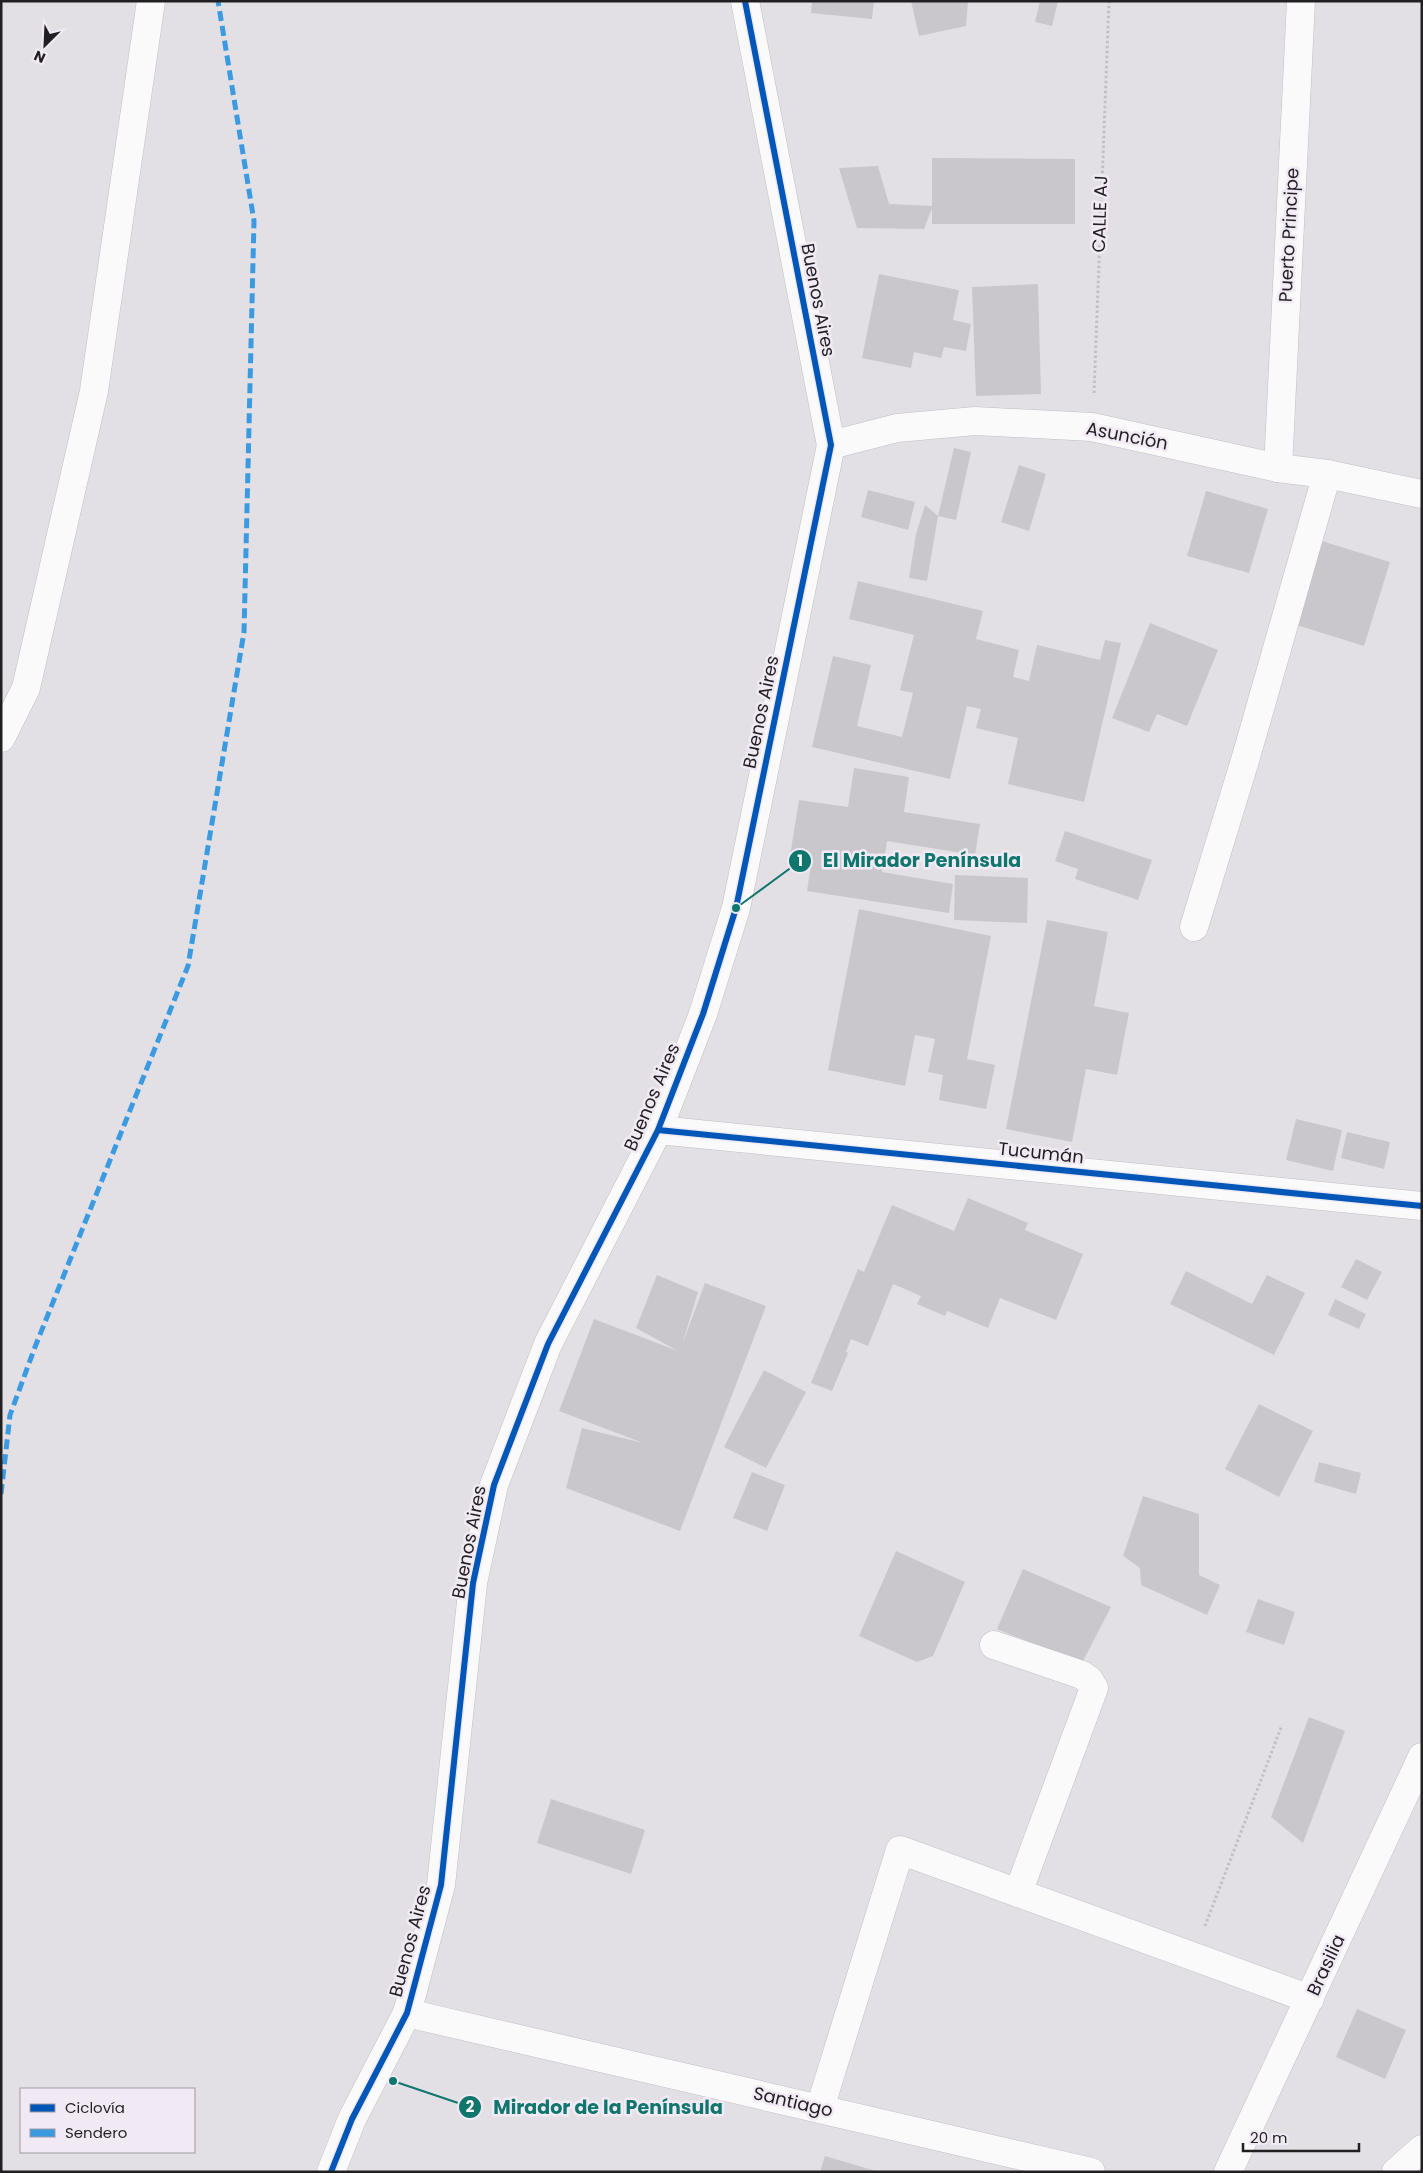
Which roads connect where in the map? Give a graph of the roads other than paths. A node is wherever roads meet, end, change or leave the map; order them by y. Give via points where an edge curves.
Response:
1 (151, 1) edge
2 (745, 1) edge
3 (1300, 1) edge
4 (831, 445) junction
5 (1278, 468) junction
6 (1327, 474) junction
7 (1422, 494) edge
8 (1, 738) edge
9 (1194, 927) dead end
10 (658, 1130) junction
11 (1422, 1206) edge
12 (994, 1645) dead end
13 (1422, 1758) edge
14 (1018, 1893) junction
15 (1310, 1999) junction
16 (407, 2013) junction
17 (820, 2108) junction
18 (1422, 2149) edge
19 (331, 2172) edge
20 (1091, 2172) edge
21 (1228, 2172) edge
22 (1396, 2172) edge

1 - 8 street via 94,391 26,688
2 - 4 street, Buenos Aires
3 - 5 street, Puerto Principe
4 - 5 street, Asunción via 897,428 975,421 1092,427
4 - 10 street, Buenos Aires via 736,908 703,1014
5 - 6 street, Asunción
6 - 7 street, Asunción
6 - 9 street
10 - 11 street, Tucumán
10 - 16 street, Buenos Aires via 548,1344 494,1485 473,1583 441,1885
12 - 14 street via 1082,1675 1094,1688
13 - 15 street, Brasilia
14 - 15 street
14 - 17 street via 900,1850
15 - 21 street, Brasilia
16 - 17 street, Santiago
16 - 19 street, Buenos Aires via 352,2119
17 - 20 street, Santiago
18 - 22 street

